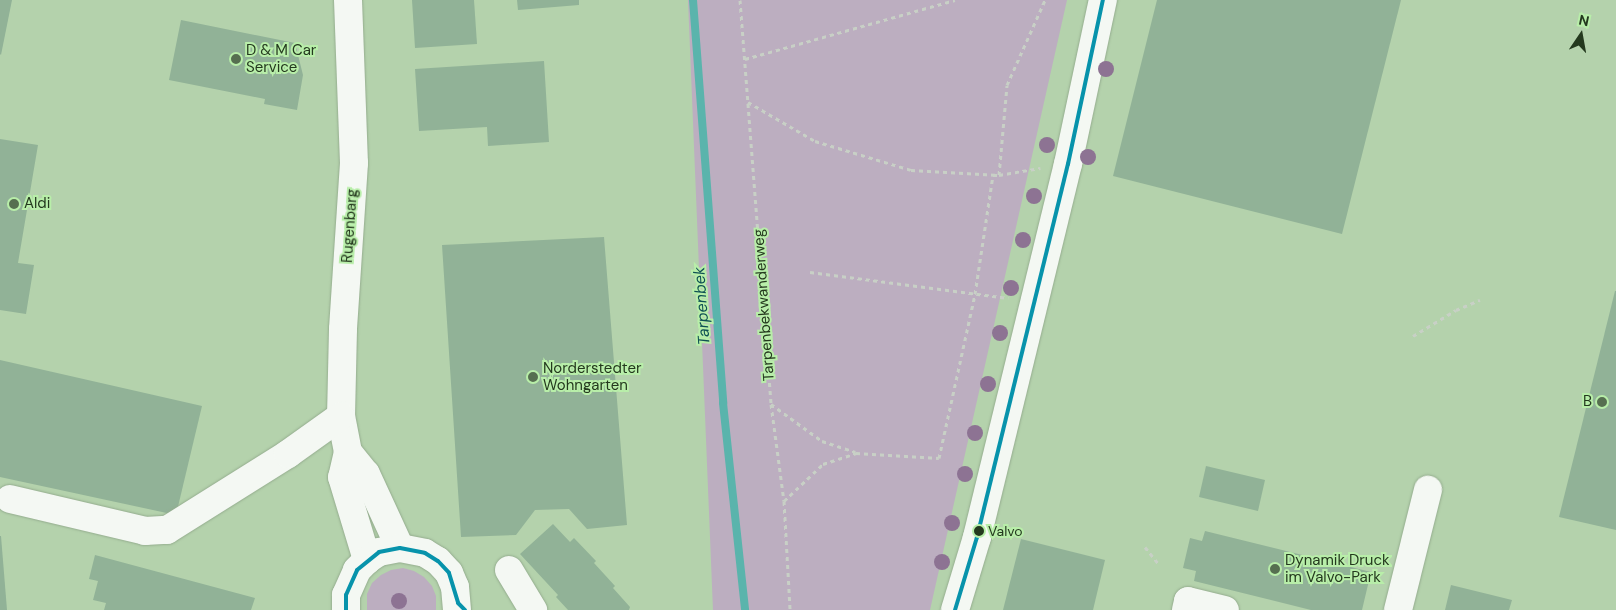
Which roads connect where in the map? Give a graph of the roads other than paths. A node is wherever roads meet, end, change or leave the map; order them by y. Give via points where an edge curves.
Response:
1 (348, 0) edge
2 (1103, 0) edge
3 (341, 416) junction
4 (348, 452) junction
5 (1428, 490) dead end
6 (10, 499) dead end
7 (400, 548) junction
8 (367, 560) junction
9 (509, 570) dead end
10 (460, 608) edge
11 (346, 610) edge
12 (533, 610) edge
13 (955, 610) edge
14 (1186, 610) edge
15 (1225, 610) edge
16 (1398, 610) edge

1 - 3 street, Rugenbarg via 354,163
2 - 13 street via 1068,164 977,537
3 - 4 street, Rugenbarg
3 - 6 street via 288,454 168,530 145,531
4 - 7 street, Rugenbarg via 366,474
4 - 8 street, Rugenbarg via 342,477
5 - 16 street
7 - 8 street via 379,552
7 - 10 street via 425,553 438,561 448,573
8 - 11 street via 350,582
9 - 12 street
14 - 15 street via 1188,602

